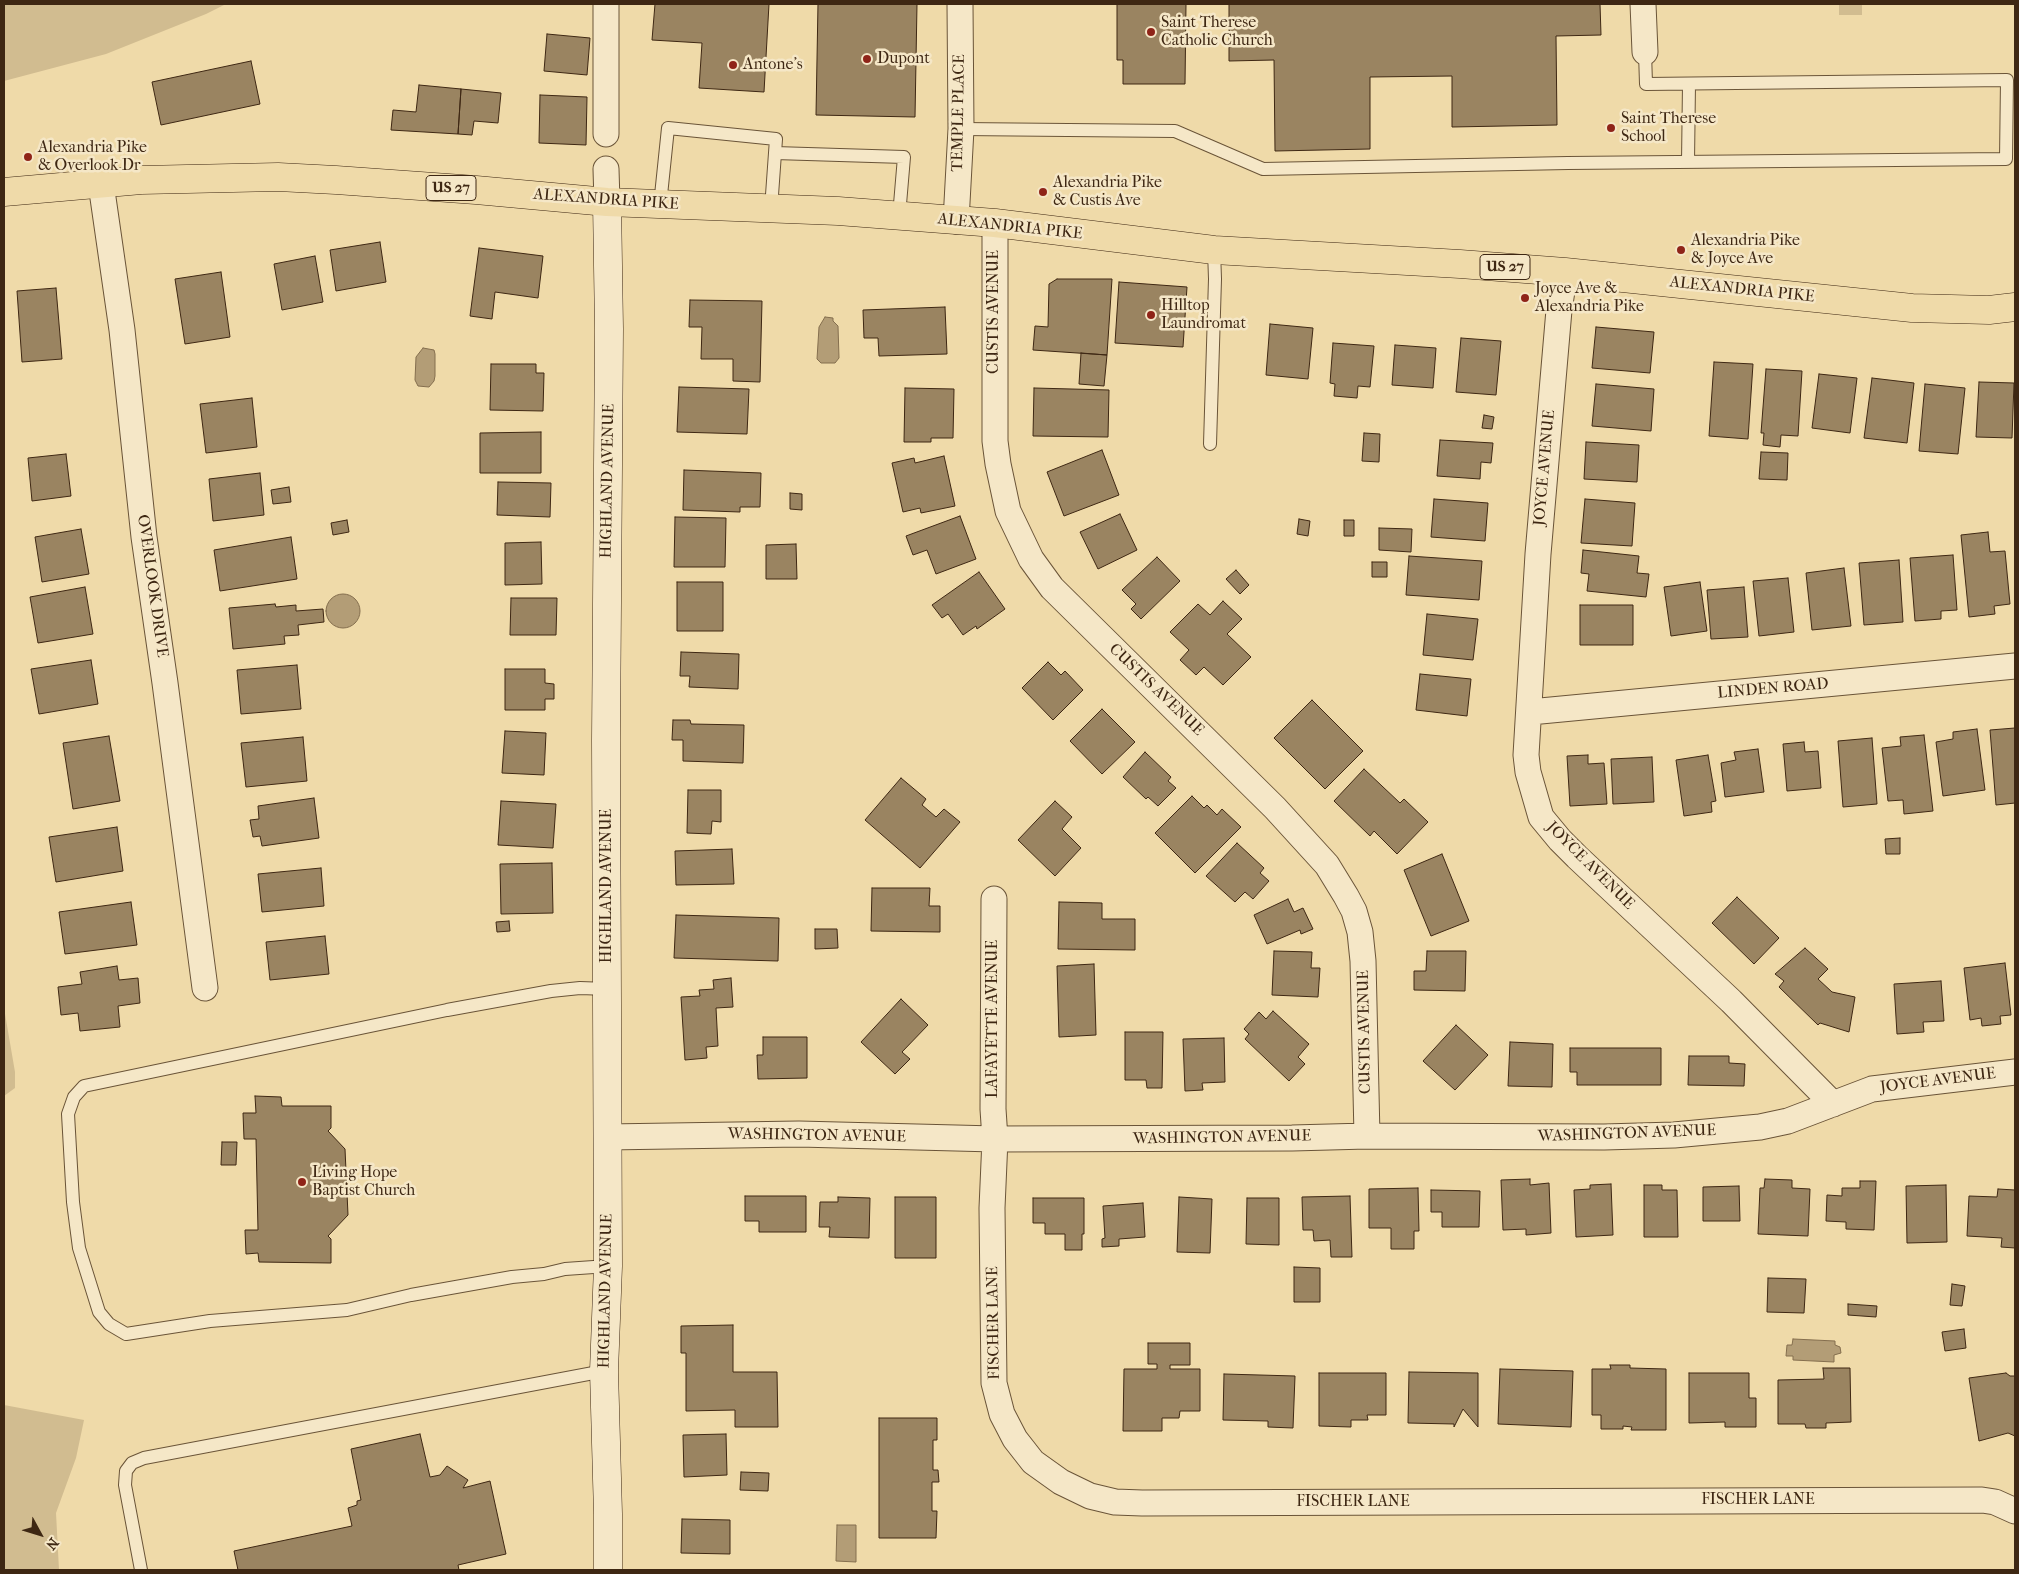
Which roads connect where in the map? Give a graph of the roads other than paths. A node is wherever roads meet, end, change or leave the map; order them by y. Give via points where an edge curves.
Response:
1 (606, 4) edge
2 (960, 4) edge
3 (1643, 4) edge
4 (1645, 52) joint
5 (1689, 84) junction
6 (961, 129) junction
7 (606, 134) dead end
8 (775, 153) junction
9 (1688, 162) junction
10 (606, 169) dead end
11 (101, 184) junction
12 (4, 192) edge
13 (607, 202) junction
14 (660, 204) junction
15 (771, 209) junction
16 (899, 216) junction
17 (956, 221) junction
18 (995, 223) junction
19 (1214, 250) junction
20 (1565, 272) junction
21 (2015, 307) edge
22 (1210, 444) dead end
23 (2015, 666) edge
24 (1530, 712) junction
25 (994, 899) dead end
26 (205, 988) dead end
27 (608, 989) junction
28 (2015, 1072) edge
29 (1832, 1104) junction
30 (607, 1136) junction
31 (1368, 1136) junction
32 (995, 1139) junction
33 (608, 1266) junction
34 (604, 1371) junction
35 (2015, 1511) edge
36 (141, 1570) edge
37 (608, 1570) edge

1 - 7 street
2 - 6 street, TEMPLE PLACE
3 - 4 street
4 - 5 lane via 1646,84
5 - 9 lane
5 - 9 lane via 2007,80 2006,159
6 - 9 lane via 1175,131 1263,168
6 - 17 street, TEMPLE PLACE
8 - 14 lane via 776,139 668,128
8 - 15 lane
8 - 16 lane via 904,157
10 - 13 street
11 - 12 main road, ALEXANDRIA PIKE / US 27
11 - 13 main road, ALEXANDRIA PIKE / US 27 via 278,177
11 - 26 street, OVERLOOK DRIVE via 122,330 144,537
13 - 14 main road, ALEXANDRIA PIKE / US 27
13 - 27 street, HIGHLAND AVENUE
14 - 15 main road, ALEXANDRIA PIKE / US 27
15 - 16 main road, ALEXANDRIA PIKE / US 27
16 - 17 main road, ALEXANDRIA PIKE / US 27
17 - 18 main road, ALEXANDRIA PIKE / US 27
18 - 19 main road, ALEXANDRIA PIKE / US 27
18 - 31 street, CUSTIS AVENUE via 995,442 1008,512 1028,554 1052,588 1275,808 1327,865 1346,896 1358,925 1363,960
19 - 20 main road, ALEXANDRIA PIKE / US 27
19 - 22 lane
20 - 21 main road, ALEXANDRIA PIKE / US 27 via 1912,308 1989,310
20 - 24 street, JOYCE AVENUE via 1540,536
23 - 24 street, LINDEN ROAD
24 - 29 street, JOYCE AVENUE via 1526,755 1528,772 1542,816 1554,832 1617,896 1732,1001
25 - 32 street, LAFAYETTE AVENUE
27 - 30 street, HIGHLAND AVENUE
27 - 33 lane via 551,991 456,1008 84,1086 74,1097 68,1114 79,1248 99,1312 108,1324 126,1334 210,1321 347,1310 512,1277
28 - 29 street, JOYCE AVENUE via 1872,1089
29 - 31 street, WASHINGTON AVENUE via 1788,1121 1702,1133 1604,1137
30 - 32 street, WASHINGTON AVENUE via 800,1134
30 - 33 street, HIGHLAND AVENUE
31 - 32 street, WASHINGTON AVENUE
32 - 35 street, FISCHER LANE via 992,1208 994,1383 999,1402 1011,1432 1034,1462 1061,1482 1090,1496 1115,1502 1142,1503 1982,1500
33 - 34 street, HIGHLAND AVENUE
34 - 36 lane via 144,1458 132,1463 126,1471 125,1485
34 - 37 street, HIGHLAND AVENUE

